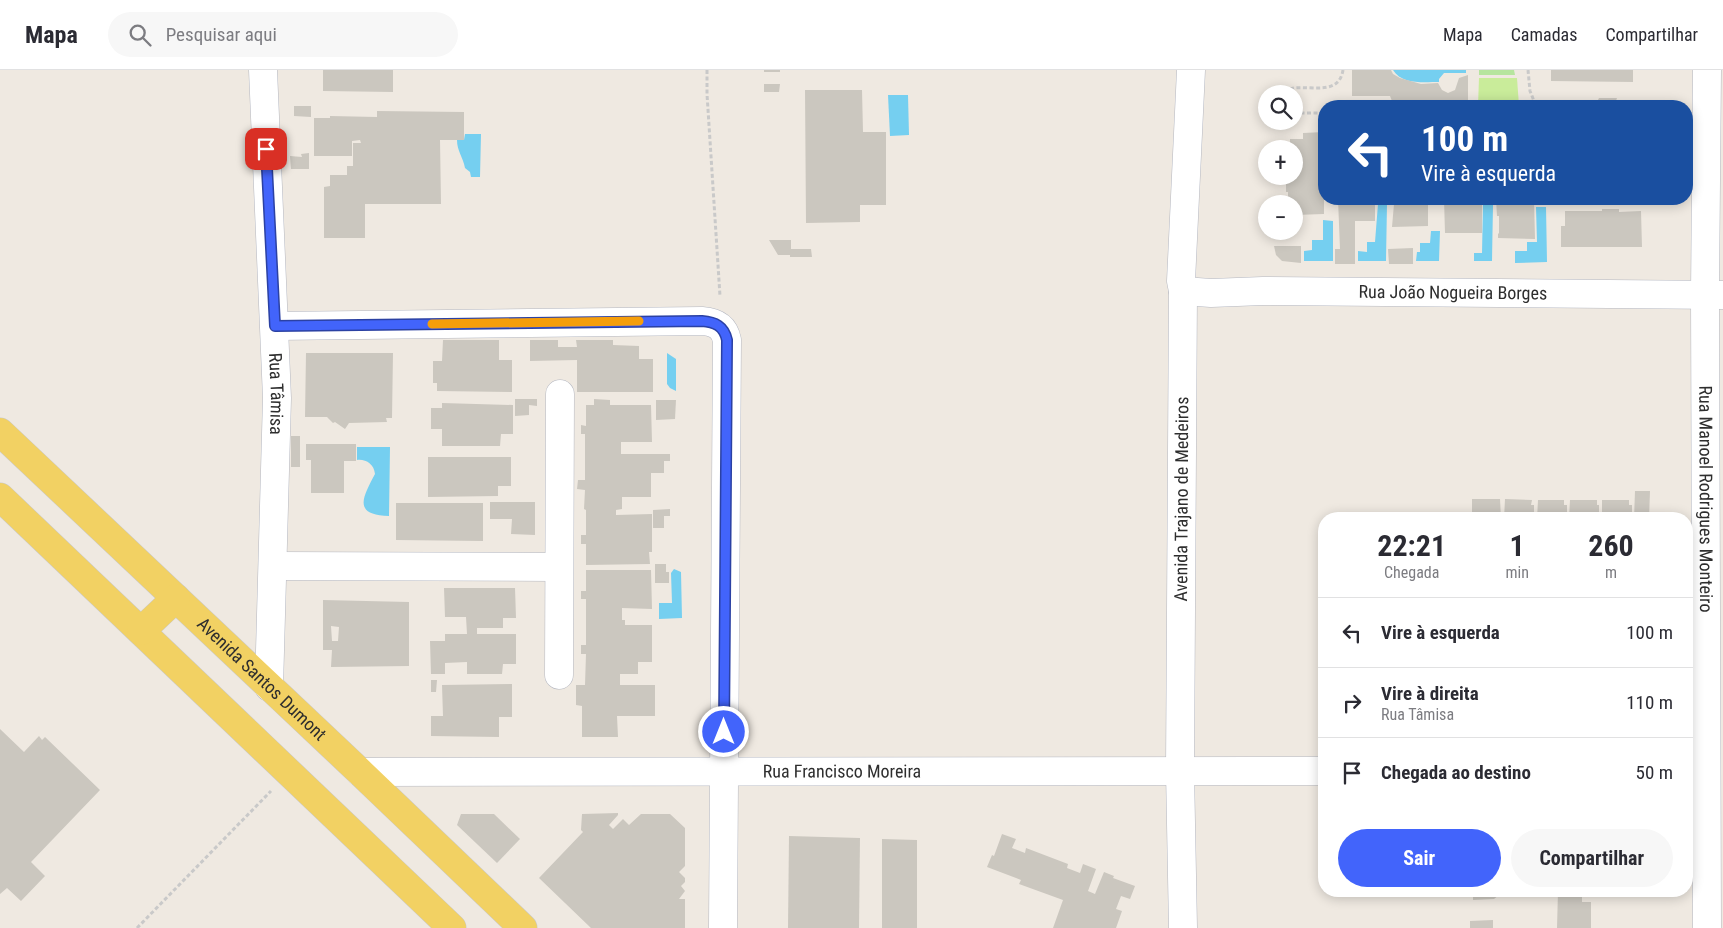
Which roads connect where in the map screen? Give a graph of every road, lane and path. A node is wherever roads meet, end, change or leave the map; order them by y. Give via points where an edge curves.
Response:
1 (263, 70) edge
2 (707, 70) edge
3 (1191, 70) edge
4 (1343, 70) edge
5 (1528, 70) edge
6 (1707, 70) edge
7 (1303, 88) edge
8 (1533, 100) edge
9 (1303, 113) edge
10 (1318, 113) edge
11 (1183, 291) junction
12 (1714, 295) edge
13 (275, 326) junction
14 (722, 328) junction
15 (560, 394) dead end
16 (0, 432) edge
17 (0, 498) edge
18 (273, 566) junction
19 (558, 566) junction
20 (176, 598) junction
21 (141, 631) junction
22 (560, 675) dead end
23 (270, 687) junction
24 (724, 771) junction
25 (1180, 771) junction
26 (1318, 771) edge
27 (1705, 771) edge
28 (290, 772) junction
29 (360, 772) junction
30 (137, 928) edge
31 (452, 928) edge
32 (523, 928) edge
33 (723, 928) edge
34 (1183, 928) edge
35 (1707, 928) edge

1 - 13 street, Rua Tâmisa
2 - 14 path
3 - 11 street, Avenida Trajano de Medeiros via 1181,272
4 - 7 path via 1341,79 1332,88
5 - 8 path
6 - 12 street, Rua Manoel Rodrigues Monteiro
9 - 10 path
11 - 12 street, Rua João Nogueira Borges
11 - 25 street, Avenida Trajano de Medeiros
12 - 27 street, Rua Manoel Rodrigues Monteiro
13 - 14 street via 702,321
13 - 18 street, Rua Tâmisa via 277,398
14 - 24 street via 727,340
15 - 19 street
16 - 20 main road, Avenida Santos Dumont
17 - 21 main road
18 - 19 street
18 - 23 street, Rua Tâmisa
19 - 22 street
20 - 21 main road
20 - 23 main road, Avenida Santos Dumont
21 - 28 main road
23 - 29 main road, Avenida Santos Dumont
24 - 25 street, Rua Francisco Moreira
24 - 29 street, Rua Francisco Moreira
24 - 33 street
25 - 26 street, Rua Francisco Moreira
25 - 34 street, Avenida Trajano de Medeiros
27 - 35 street, Rua Manoel Rodrigues Monteiro
28 - 30 path
28 - 31 main road
29 - 32 main road, Avenida Santos Dumont

